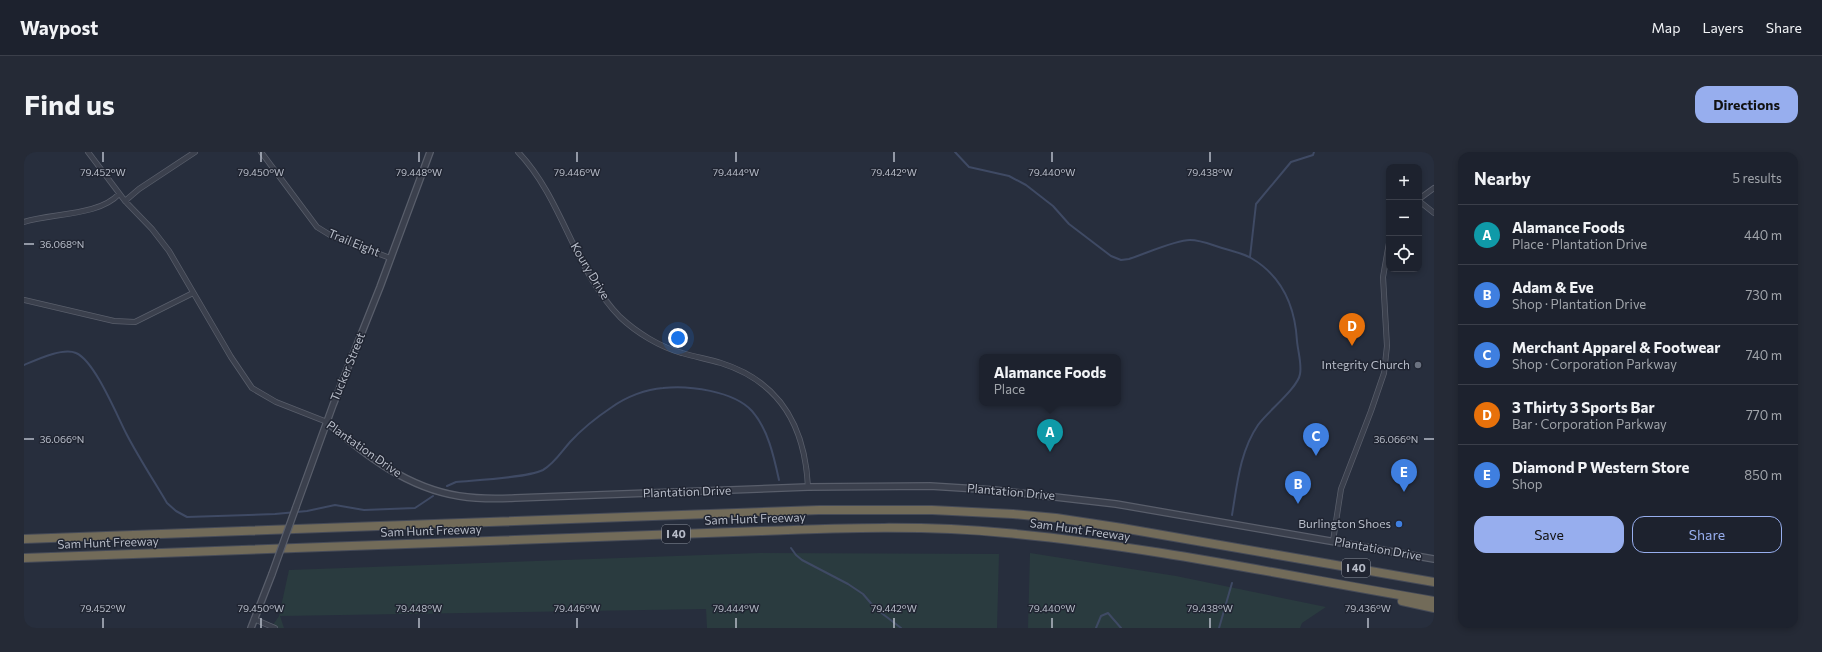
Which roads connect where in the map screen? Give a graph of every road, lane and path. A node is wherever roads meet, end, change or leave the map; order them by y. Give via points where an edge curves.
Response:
1 (88, 152) edge
2 (195, 152) edge
3 (260, 152) edge
4 (430, 152) edge
5 (518, 152) edge
6 (1434, 188) edge
7 (119, 194) junction
8 (1422, 198) edge
9 (125, 201) junction
10 (1422, 203) edge
11 (1434, 213) edge
12 (24, 222) edge
13 (390, 258) junction
14 (1386, 258) edge
15 (193, 293) junction
16 (24, 300) edge
17 (327, 422) junction
18 (808, 487) junction
19 (24, 539) edge
20 (1332, 541) junction
21 (1279, 554) junction
22 (24, 558) edge
23 (1434, 559) edge
24 (1434, 577) edge
25 (1324, 582) junction
26 (1434, 582) edge
27 (1434, 601) edge
28 (1434, 608) edge
29 (254, 619) junction
30 (251, 628) edge
31 (275, 628) edge

1 - 7 street, Plantation Drive
2 - 9 street
3 - 13 street, Trail Eight via 318,226 330,236
4 - 13 street, Tucker Street
5 - 18 street, Koury Drive via 543,184 597,287 620,316 637,331 667,348 719,362 753,377 780,401 804,449
6 - 8 street
7 - 9 street, Plantation Drive
7 - 12 street via 112,201 79,213
9 - 15 street, Plantation Drive via 169,251
10 - 11 street
13 - 17 street, Tucker Street
14 - 20 street via 1382,277 1388,346 1384,373 1341,489
15 - 16 street via 135,322 114,321
15 - 17 street, Plantation Drive via 252,388 276,402
17 - 18 street, Plantation Drive via 392,472 425,488 460,496 515,498
17 - 29 street, Tucker Street, bridge
18 - 20 street, Plantation Drive via 930,486 994,490 1116,504
19 - 21 highway, Sam Hunt Freeway / I 40 via 896,509 1005,513 1064,519
20 - 23 street, Plantation Drive
21 - 24 highway
21 - 26 highway, Sam Hunt Freeway / I 40
22 - 25 highway, Sam Hunt Freeway / I 40 via 761,530 926,528 1069,539
25 - 27 highway, Sam Hunt Freeway / I 40
25 - 28 highway
29 - 30 street, Tucker Street
29 - 31 street

